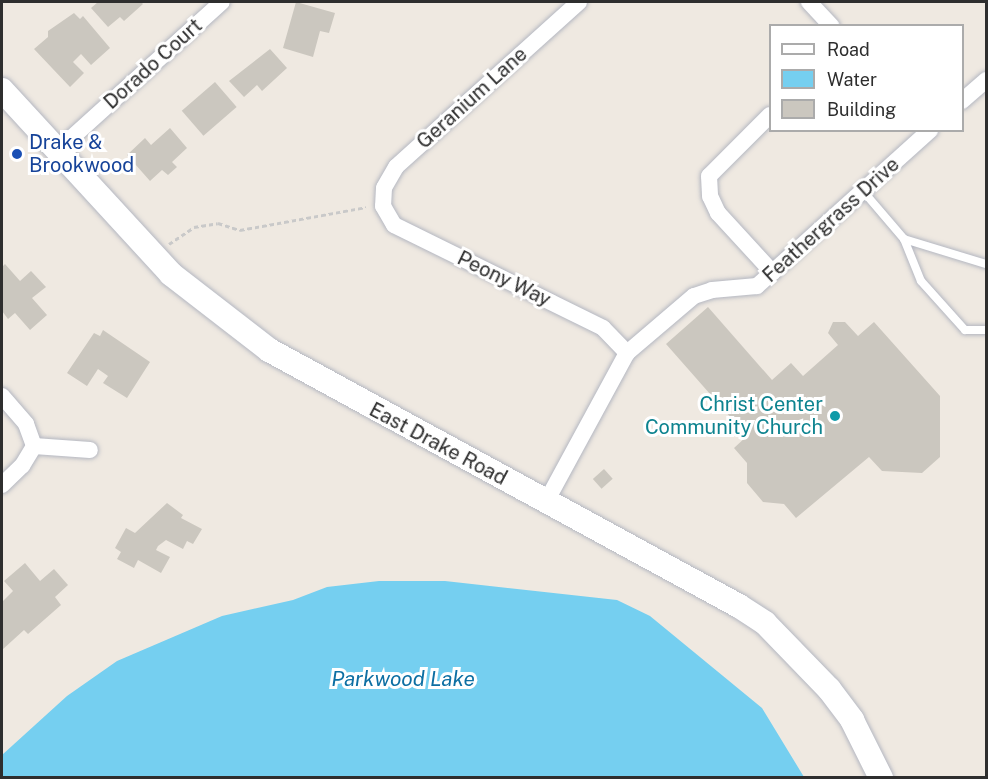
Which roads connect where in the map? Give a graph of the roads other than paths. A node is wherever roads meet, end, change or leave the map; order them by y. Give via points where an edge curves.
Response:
1 (222, 2) edge
2 (579, 2) edge
3 (809, 2) edge
4 (829, 24) edge
5 (987, 80) edge
6 (2, 90) edge
7 (964, 101) edge
8 (769, 118) edge
9 (927, 132) edge
10 (57, 151) junction
11 (863, 191) junction
12 (383, 206) joint
13 (904, 238) junction
14 (987, 264) edge
15 (773, 273) junction
16 (987, 330) edge
17 (627, 353) junction
18 (2, 396) edge
19 (34, 446) junction
20 (90, 450) dead end
21 (2, 485) edge
22 (546, 502) junction
23 (881, 777) edge

1 - 10 street, Dorado Court
2 - 12 street, Geranium Lane via 396,167 384,188
3 - 4 street
5 - 7 street
6 - 10 main road, East Drake Road
8 - 15 street via 709,176 710,196 718,213
9 - 11 street, Feathergrass Drive
10 - 22 main road, East Drake Road via 154,257 218,313 269,350
11 - 13 lane
11 - 15 street, Feathergrass Drive
12 - 17 street, Peony Way via 394,225 603,328
13 - 14 lane
13 - 16 lane via 921,281 965,330
15 - 17 street, Feathergrass Drive via 750,289 712,290 694,296
17 - 22 street, Feathergrass Drive
18 - 19 street via 26,424
19 - 20 street
19 - 21 street via 26,461
22 - 23 main road, East Drake Road via 739,606 765,624 829,689 852,720

